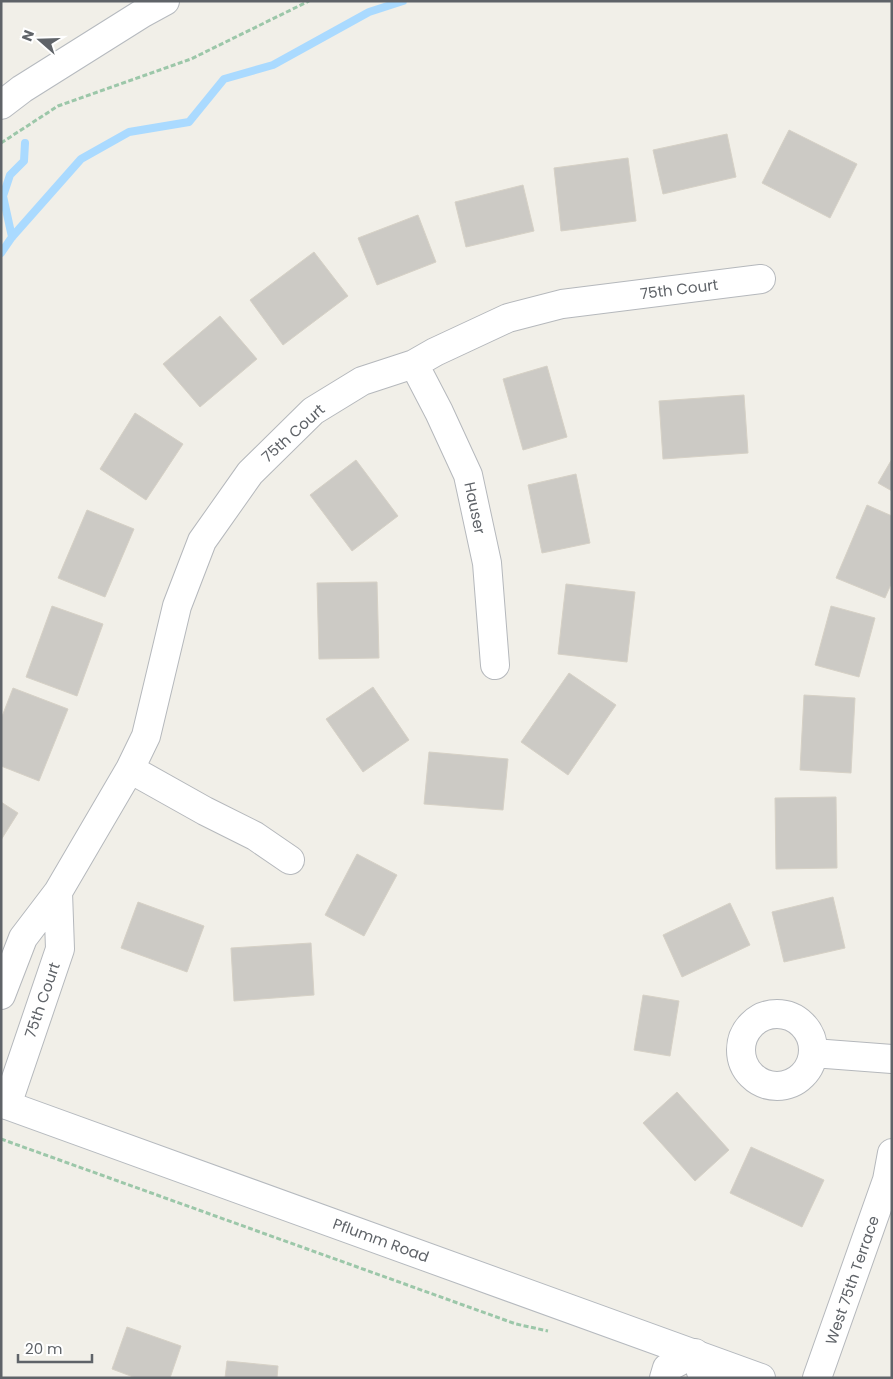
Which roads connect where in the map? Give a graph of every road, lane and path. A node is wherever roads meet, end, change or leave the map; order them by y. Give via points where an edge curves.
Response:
1 (165, 1) edge
2 (308, 1) edge
3 (1, 105) edge
4 (1, 142) edge
5 (761, 279) dead end
6 (414, 364) junction
7 (495, 665) dead end
8 (130, 769) junction
9 (290, 860) dead end
10 (58, 892) junction
11 (1, 996) edge
12 (813, 1053) dead end
13 (892, 1058) edge
14 (4, 1104) edge
15 (1, 1139) edge
16 (892, 1153) edge
17 (889, 1180) edge
18 (554, 1332) dead end
19 (699, 1365) edge
20 (664, 1378) edge
21 (761, 1378) edge
22 (817, 1378) edge

1 - 3 street
2 - 4 path via 190,59 58,106
5 - 6 street, 75th Court via 562,304 508,318
6 - 7 street, Hauser via 468,475 487,563
6 - 8 street, 75th Court via 362,381 314,411 250,473 202,541 177,606 146,736
8 - 9 street via 255,836
8 - 10 street, 75th Court
10 - 11 street, 75th Court via 23,938
10 - 14 street, 75th Court via 60,950
12 - 13 street
14 - 19 street, Pflumm Road
15 - 18 path via 516,1324
16 - 17 street, West 75th Terrace
17 - 22 street, West 75th Terrace
19 - 20 street via 667,1368
19 - 21 street, Pflumm Road

